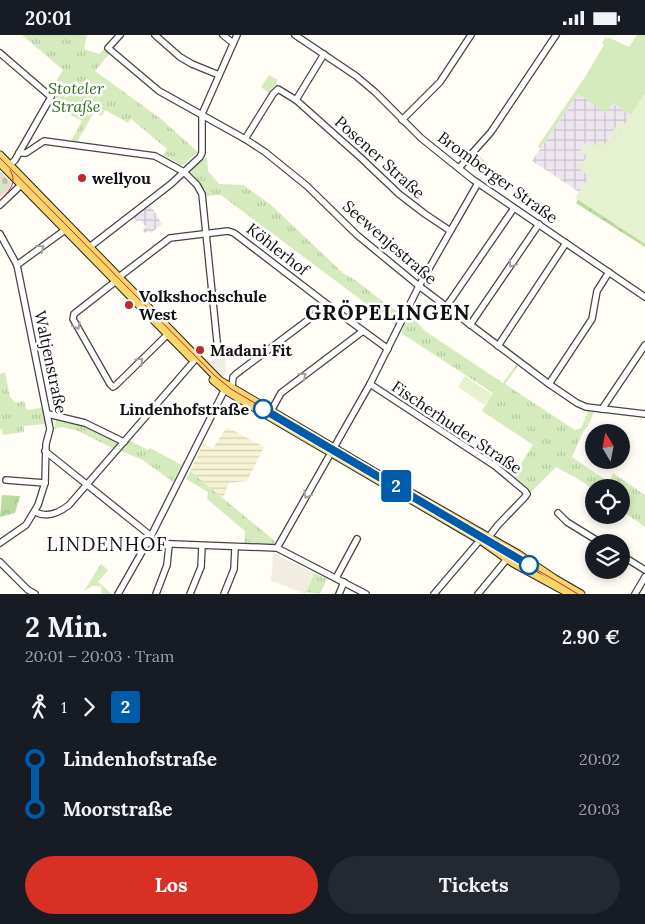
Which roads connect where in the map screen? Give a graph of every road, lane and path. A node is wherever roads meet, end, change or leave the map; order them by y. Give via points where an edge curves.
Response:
1 (120, 35) edge
2 (155, 35) edge
3 (223, 35) edge
4 (237, 35) edge
5 (295, 35) edge
6 (471, 35) edge
7 (556, 35) edge
8 (232, 43) junction
9 (0, 53) edge
10 (324, 54) junction
11 (219, 75) junction
12 (296, 100) junction
13 (202, 115) junction
14 (402, 120) junction
15 (245, 139) junction
16 (19, 153) junction
17 (0, 155) edge
18 (0, 163) edge
19 (10, 165) junction
20 (459, 168) junction
21 (184, 172) junction
22 (478, 183) junction
23 (21, 185) junction
24 (0, 205) edge
25 (514, 208) junction
26 (539, 224) junction
27 (65, 230) junction
28 (449, 231) junction
29 (0, 234) edge
30 (206, 234) junction
31 (566, 243) junction
32 (87, 248) junction
33 (17, 265) junction
34 (609, 272) junction
35 (118, 279) junction
36 (419, 286) junction
37 (645, 297) edge
38 (328, 305) junction
39 (446, 307) junction
40 (470, 325) junction
41 (363, 331) junction
42 (168, 334) junction
43 (645, 345) edge
44 (498, 346) junction
45 (388, 349) junction
46 (218, 351) dead end
47 (194, 361) junction
48 (370, 384) junction
49 (549, 384) junction
50 (228, 387) junction
51 (602, 409) junction
52 (271, 411) junction
53 (645, 413) edge
54 (48, 414) junction
55 (124, 442) junction
56 (332, 450) junction
57 (45, 451) junction
58 (6, 480) dead end
59 (45, 483) junction
60 (87, 484) junction
61 (35, 512) junction
62 (558, 513) dead end
63 (586, 534) edge
64 (151, 536) junction
65 (488, 538) junction
66 (357, 539) dead end
67 (480, 540) junction
68 (0, 543) edge
69 (148, 543) junction
70 (169, 545) junction
71 (202, 546) junction
72 (235, 548) junction
73 (277, 548) junction
74 (507, 559) junction
75 (630, 560) edge
76 (0, 562) edge
77 (645, 569) edge
78 (645, 577) edge
79 (336, 578) junction
80 (344, 582) junction
81 (34, 594) edge
82 (118, 594) edge
83 (156, 594) edge
84 (190, 594) edge
85 (224, 594) edge
86 (339, 594) edge
87 (366, 594) edge
88 (434, 594) edge
89 (478, 594) edge
90 (570, 594) edge
91 (581, 594) edge
92 (635, 594) edge

1 - 13 street, Seewenjestraße via 108,48 113,53 159,91
2 - 11 street via 186,61
3 - 8 street
4 - 8 street
5 - 10 street, Bromberger Straße
6 - 14 street via 440,82
7 - 20 street via 491,133
8 - 11 street
9 - 16 street via 51,97
10 - 12 street
10 - 14 street, Bromberger Straße via 374,91
11 - 13 street
12 - 15 street, Posener Straße via 275,90
12 - 28 street, Posener Straße via 399,194
13 - 15 street, Seewenjestraße
13 - 21 street via 202,153
14 - 20 street, Bromberger Straße
15 - 36 street, Seewenjestraße via 296,177
16 - 19 street
16 - 21 street via 26,153 44,141 146,154 164,159
17 - 19 main road
18 - 23 main road
19 - 32 main road
20 - 22 street, Bromberger Straße
21 - 30 street via 200,189
21 - 32 street
22 - 25 street, Bromberger Straße
22 - 28 street
23 - 24 street
23 - 27 main road
25 - 26 street, Bromberger Straße
25 - 39 street
26 - 31 street, Bromberger Straße
26 -> 40 street
27 - 32 main road
33 -> 27 street
28 - 36 street
29 - 33 street, Waltjenstraße
30 - 35 street, Köhlerhof via 170,238
30 - 38 street, Köhlerhof via 234,233
30 - 46 street
31 - 34 street, Bromberger Straße
31 - 44 street
32 - 35 main road
33 - 54 street, Waltjenstraße
34 - 37 street, Bromberger Straße
34 - 49 street via 597,291 592,319
35 - 42 main road
35 -> 42 street, Köhlerhof via 74,314 73,319 110,384 113,387
35 - 50 main road
36 - 39 street, Seewenjestraße
36 - 45 street
38 - 41 street, Köhlerhof
38 - 50 street via 236,374
39 - 40 street, Seewenjestraße
40 - 44 street, Seewenjestraße
41 - 45 street, Köhlerhof
52 -> 41 street via 282,393
42 - 47 main road
43 - 51 street
44 - 49 street, Seewenjestraße
45 - 48 street
47 - 50 main road
47 - 55 street
48 - 56 street
48 - 65 street, Fischerhuder Straße via 500,470 527,494
49 - 51 street, Seewenjestraße via 577,403
50 - 52 main road
50 - 56 main road
50 - 64 street
51 - 53 street, Seewenjestraße
52 - 56 main road
54 - 55 street via 85,423
54 - 57 street, Waltjenstraße via 50,429
55 - 60 street
56 - 65 main road
56 - 67 main road
56 -> 73 street
57 - 59 street, Waltjenstraße
57 - 60 street
58 - 59 street
59 - 61 street, Waltjenstraße
60 - 61 street via 60,511 46,515
60 - 64 street
61 - 68 street, Waltjenstraße via 26,525
62 - 63 street
64 - 69 street
65 - 91 main road
66 - 79 street
67 - 74 main road
67 - 88 street
69 - 70 street
69 - 82 street
70 - 71 street
70 - 83 street via 167,565
71 - 72 street
71 - 84 street via 201,567
72 - 73 street
72 - 85 street via 234,569
73 - 79 street
74 - 89 street
74 - 90 main road
75 - 77 street
76 - 81 street
78 - 92 street
79 - 80 street
80 - 86 street
80 - 87 street

